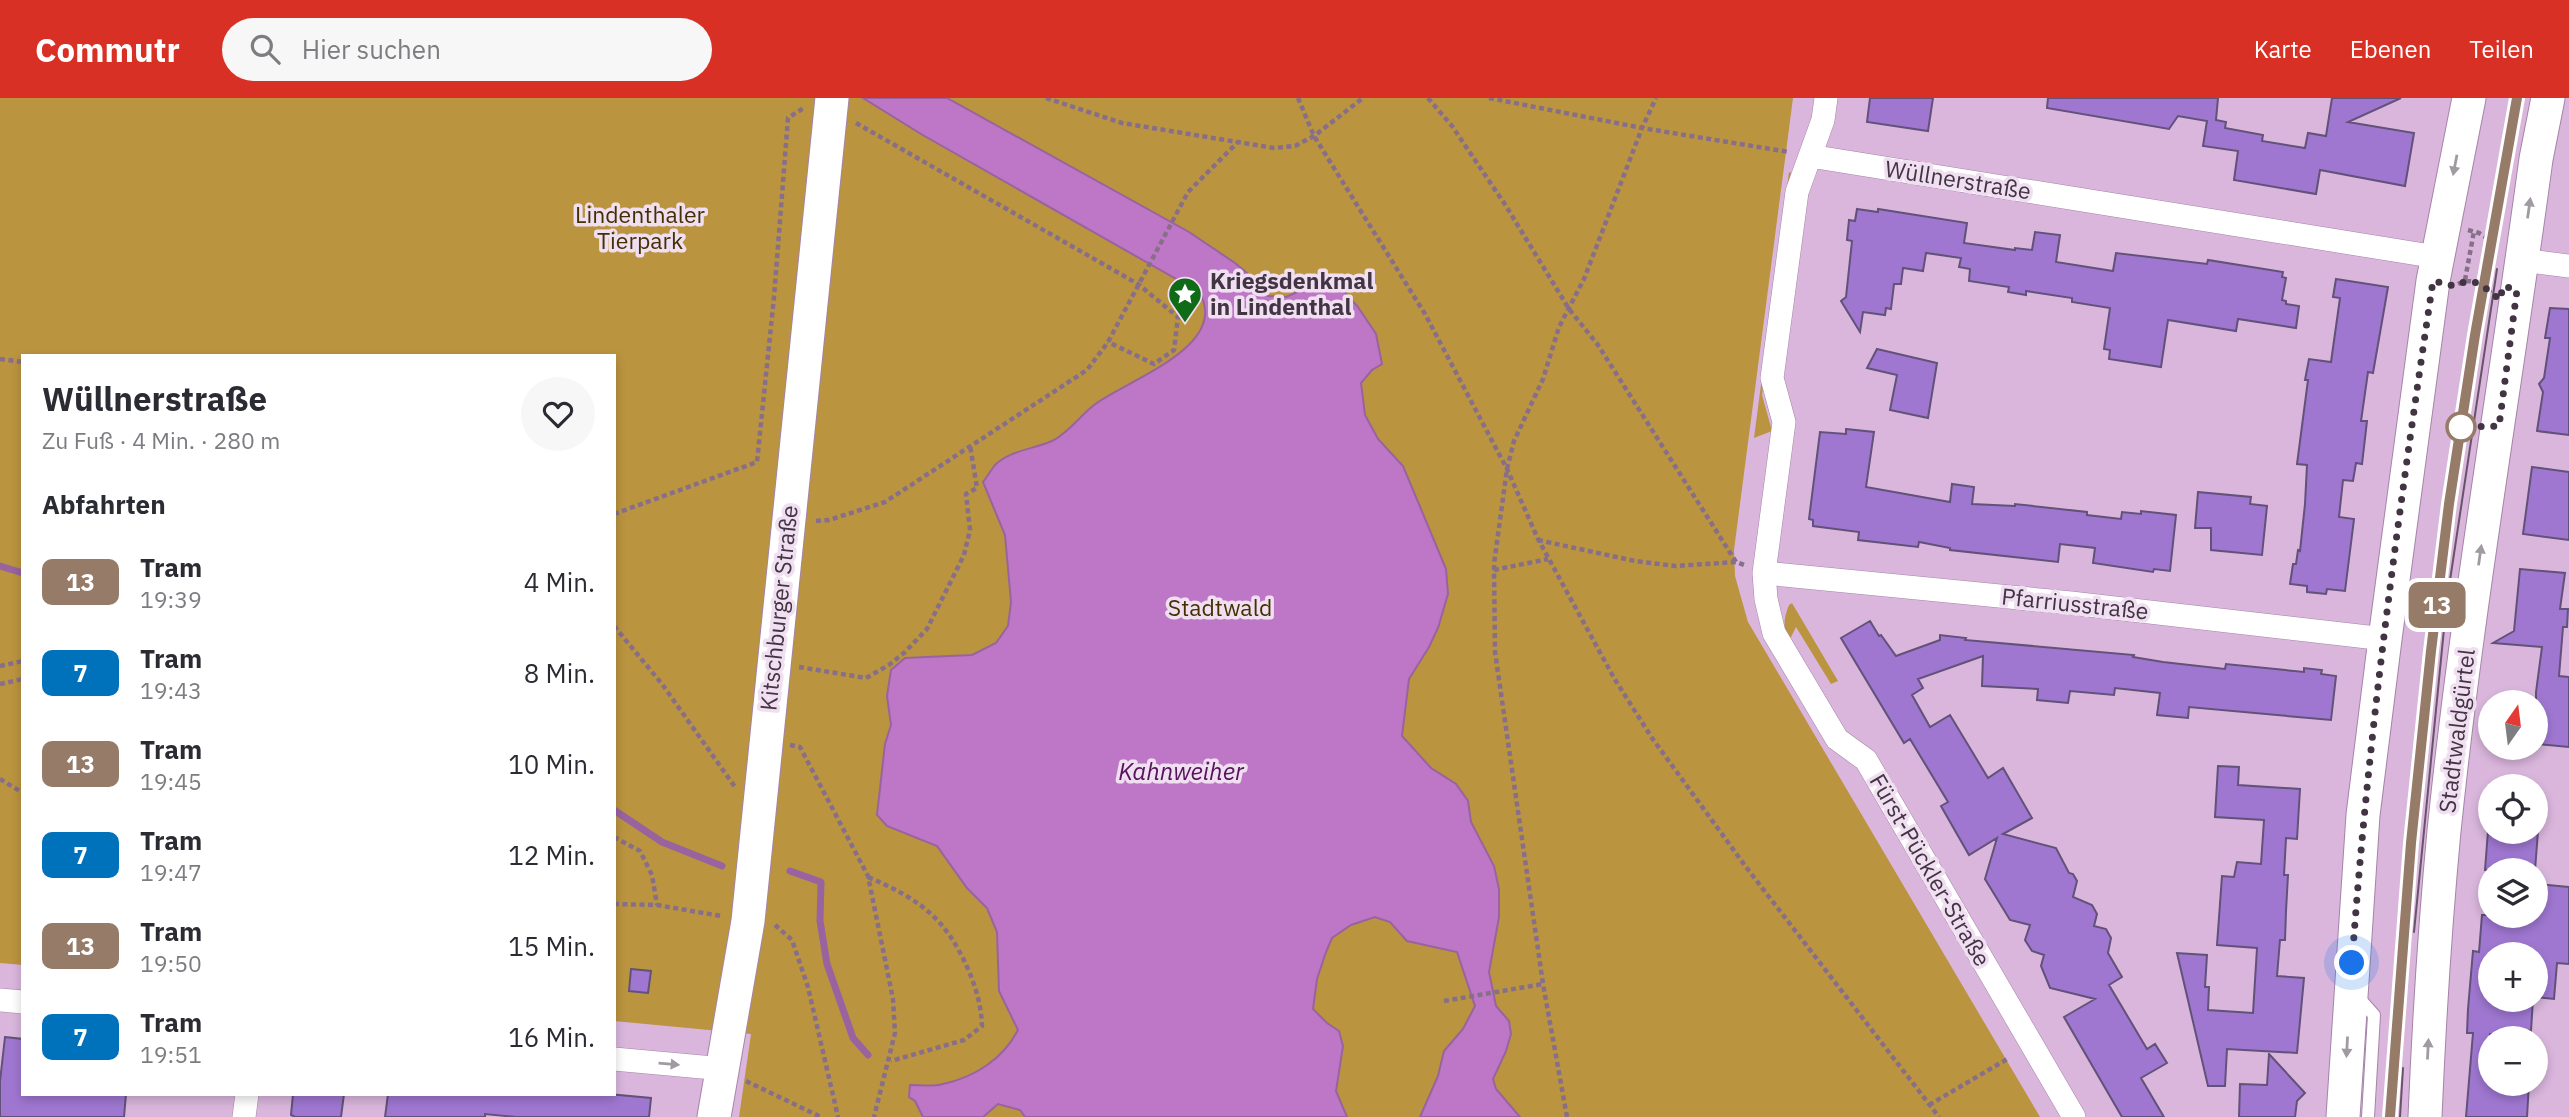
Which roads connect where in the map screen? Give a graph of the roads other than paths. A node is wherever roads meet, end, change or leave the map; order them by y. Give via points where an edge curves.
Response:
1 (1826, 98) edge
2 (2469, 98) edge
3 (2548, 98) edge
4 (824, 104) edge
5 (1810, 156) junction
6 (2513, 266) junction
7 (2569, 266) edge
8 (2445, 273) junction
9 (1765, 573) junction
10 (2385, 639) junction
11 (2350, 988) junction
12 (0, 1000) edge
13 (21, 1002) edge
14 (616, 1059) edge
15 (723, 1073) junction
16 (247, 1096) edge
17 (244, 1117) edge
18 (714, 1117) edge
19 (2074, 1117) edge
20 (2343, 1117) edge
21 (2368, 1117) edge
22 (2425, 1117) edge

1 - 5 street, Fürst-Pückler-Straße
2 -> 8 main road via 2469,229
6 -> 3 main road, Stadtwaldgürtel
4 - 15 main road, Kitschburger Straße via 748,921
5 - 8 street, Wüllnerstraße
5 - 9 street, Fürst-Pückler-Straße via 1797,192 1772,378 1784,422
6 - 7 street
22 -> 6 main road, Stadtwaldgürtel via 2444,831
8 - 10 main road
9 - 10 street, Pfarriusstraße
9 - 19 street, Fürst-Pückler-Straße via 1774,633 1837,739 1866,760
10 - 11 main road via 2363,815
11 -> 20 main road
11 - 21 lane via 2374,1015
12 - 13 street
14 -> 15 street
15 - 18 main road, Kitschburger Straße
16 - 17 street

